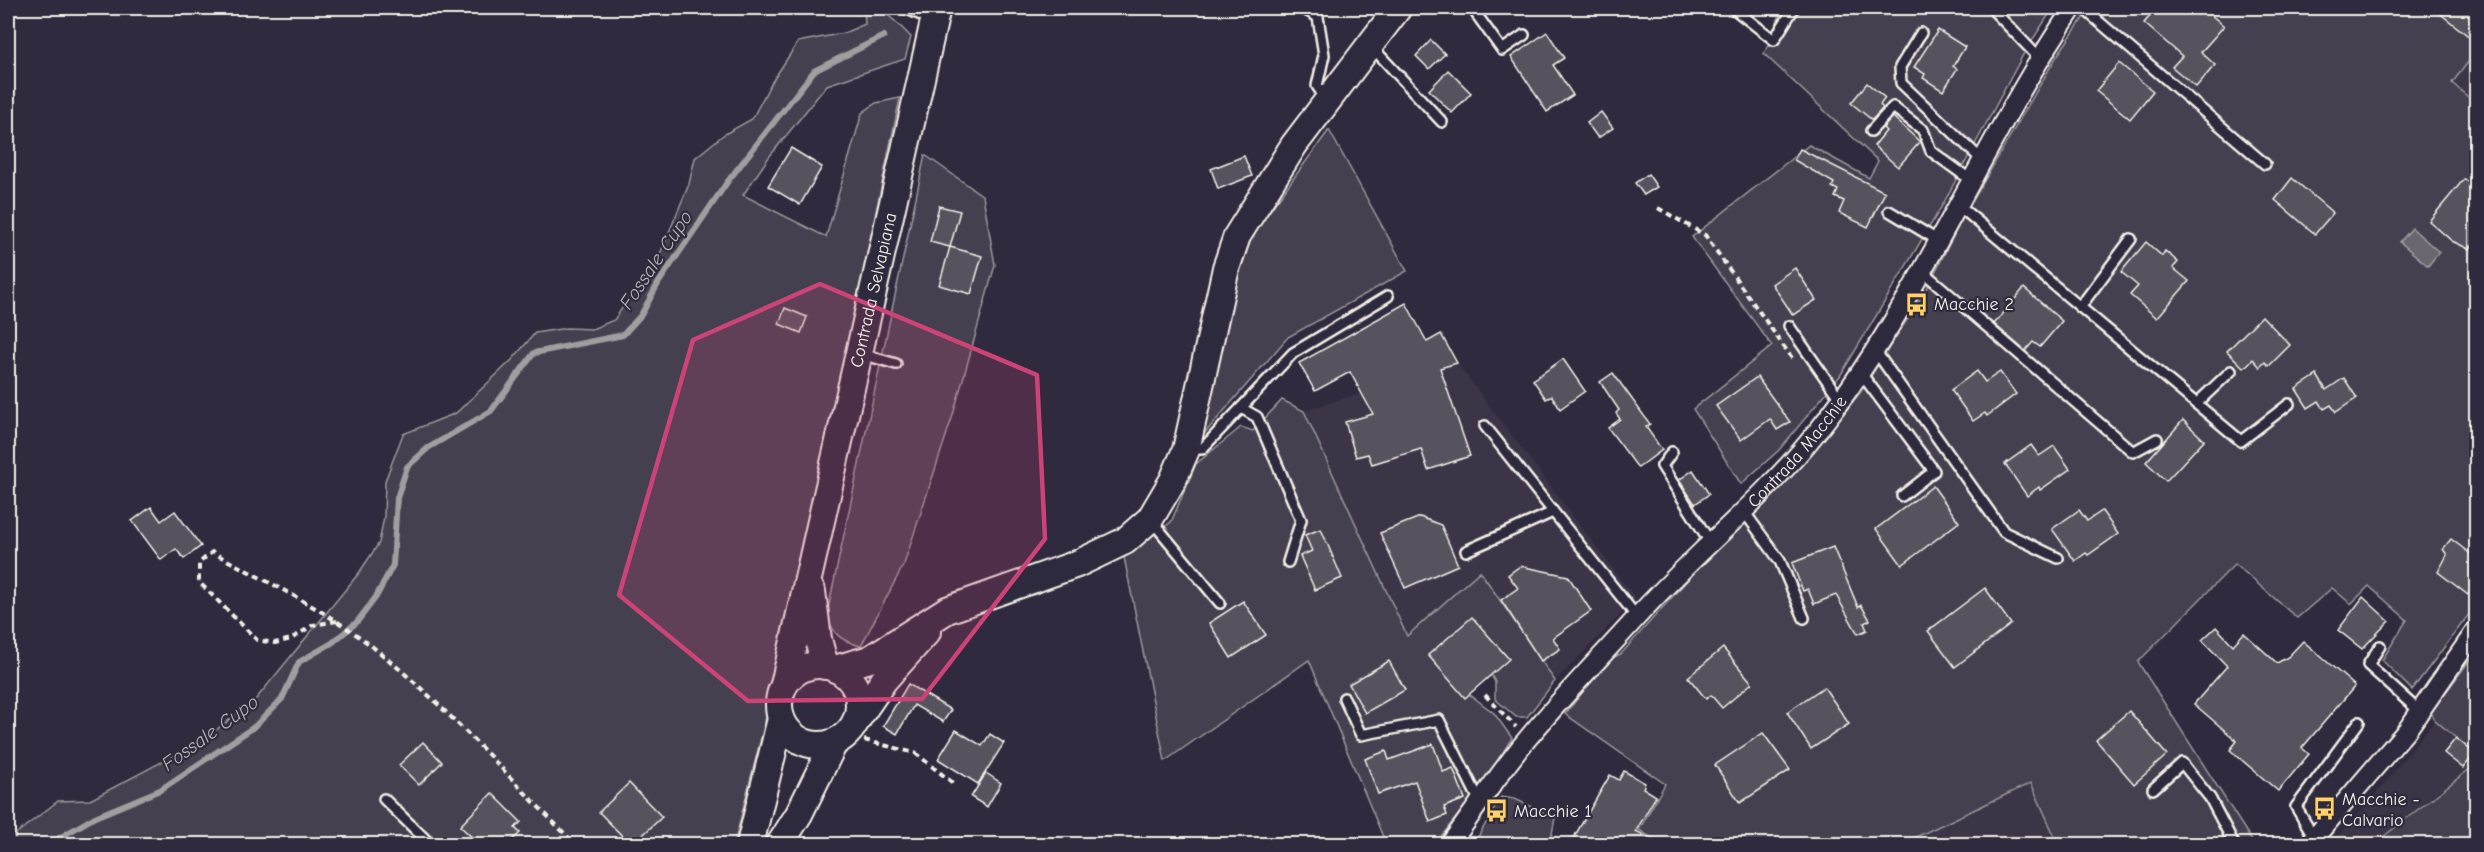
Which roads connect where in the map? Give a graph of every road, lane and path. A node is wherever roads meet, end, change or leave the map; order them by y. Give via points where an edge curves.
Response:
1 (905, 8) edge
2 (1302, 8) edge
3 (1398, 8) edge
4 (1472, 8) edge
5 (1733, 8) edge
6 (1794, 8) edge
7 (1990, 8) edge
8 (2073, 8) edge
9 (2083, 8) edge
10 (935, 14) edge
11 (1922, 33) dead end
12 (1524, 35) dead end
13 (1370, 45) junction
14 (2039, 58) junction
15 (1327, 101) junction
16 (1442, 122) dead end
17 (1871, 131) dead end
18 (1983, 161) junction
19 (2265, 164) dead end
20 (1972, 181) junction
21 (1959, 206) junction
22 (1658, 208) dead end
23 (1889, 211) dead end
24 (2132, 238) dead end
25 (1939, 241) junction
26 (1921, 270) junction
27 (1388, 296) dead end
28 (2080, 307) junction
29 (1789, 326) dead end
30 (1874, 349) junction
31 (860, 353) junction
32 (896, 364) dead end
33 (1797, 366) dead end
34 (2231, 371) dead end
35 (1860, 372) junction
36 (1840, 399) junction
37 (2196, 404) junction
38 (2289, 404) dead end
39 (1241, 408) junction
40 (1485, 426) dead end
41 (2157, 439) dead end
42 (1186, 450) junction
43 (1672, 452) dead end
44 (1902, 496) dead end
45 (1743, 510) junction
46 (1553, 512) junction
47 (1150, 519) junction
48 (1710, 542) junction
49 (1466, 551) dead end
50 (2058, 558) dead end
51 (1288, 562) dead end
52 (810, 573) junction
53 (1220, 603) dead end
54 (947, 609) junction
55 (1637, 617) junction
56 (1804, 618) dead end
57 (337, 621) junction
58 (2476, 630) edge
59 (2380, 646) dead end
60 (830, 667) junction
61 (784, 685) junction
62 (1485, 695) dead end
63 (1344, 698) dead end
64 (2420, 712) junction
65 (781, 719) junction
66 (2359, 723) dead end
67 (845, 734) junction
68 (1527, 739) junction
69 (953, 783) dead end
70 (2153, 789) dead end
71 (384, 799) dead end
72 (1480, 802) junction
73 (2312, 842) edge
74 (430, 844) edge
75 (575, 844) edge
76 (750, 844) edge
77 (780, 844) edge
78 (1450, 844) edge
79 (2234, 844) edge

1 - 10 lane
2 - 15 lane via 1318,17 1324,55 1317,86
3 - 13 main road
4 - 12 lane via 1502,50
5 - 6 lane via 1774,40
7 - 14 lane
8 - 14 street, Contrada Macchie
9 - 19 lane
10 - 31 main road, Contrada Selvapiana
11 - 18 lane via 1900,67 1901,82
13 - 15 main road
13 - 16 lane
14 - 18 street, Contrada Macchie
15 - 42 main road via 1294,145 1238,236 1226,268
17 - 20 lane via 1893,107 1923,130 1931,151
18 - 20 street, Contrada Macchie
20 - 21 street, Contrada Macchie
21 - 25 street, Contrada Macchie
21 - 28 lane
22 - 33 path via 1704,235
23 - 25 lane
24 - 28 lane
25 - 26 street, Contrada Macchie
26 - 30 street, Contrada Macchie
26 - 41 lane via 2133,452
27 - 39 lane via 1293,353
28 - 37 lane
29 - 36 lane
30 - 35 street, Contrada Macchie
30 - 50 lane via 2004,532
31 - 32 lane
31 - 52 main road, Contrada Selvapiana
34 - 37 lane
35 - 36 street, Contrada Macchie
35 - 44 lane via 1934,471
36 - 45 street, Contrada Macchie via 1806,445
37 - 38 lane via 2241,441
39 - 42 lane via 1202,449
39 - 51 lane via 1257,417 1301,520
40 - 46 lane
42 - 47 main road
43 - 48 lane via 1662,466
45 - 48 street, Contrada Macchie
45 - 56 lane via 1779,561
46 - 49 lane
46 - 55 lane
47 - 53 lane
47 - 54 main road via 1125,541 1077,564
48 - 55 street, Contrada Macchie
52 - 60 main road, Contrada Selvapiana via 818,639
52 - 61 main road, Contrada Selvapiana
54 - 60 main road via 870,659
54 - 67 main road via 884,680
55 - 68 street, Contrada Macchie
57 - 57 path via 212,552 199,563 200,582 257,640 275,644 313,625
57 - 75 path via 414,682
58 - 64 street
59 - 64 lane via 2368,665
60 - 61 main road via 801,669
60 - 67 main road via 848,678 857,692 859,708
61 - 65 main road via 778,702
62 - 68 path
63 - 72 lane via 1361,735 1439,720
64 - 73 street
65 - 67 main road via 789,733 818,746
65 - 76 main road
66 - 73 lane via 2296,807
67 - 69 path via 915,753
67 - 77 main road
68 - 72 street, Contrada Macchie
70 - 79 lane via 2182,763 2210,798
71 - 74 lane
72 - 78 street, Contrada Macchie

